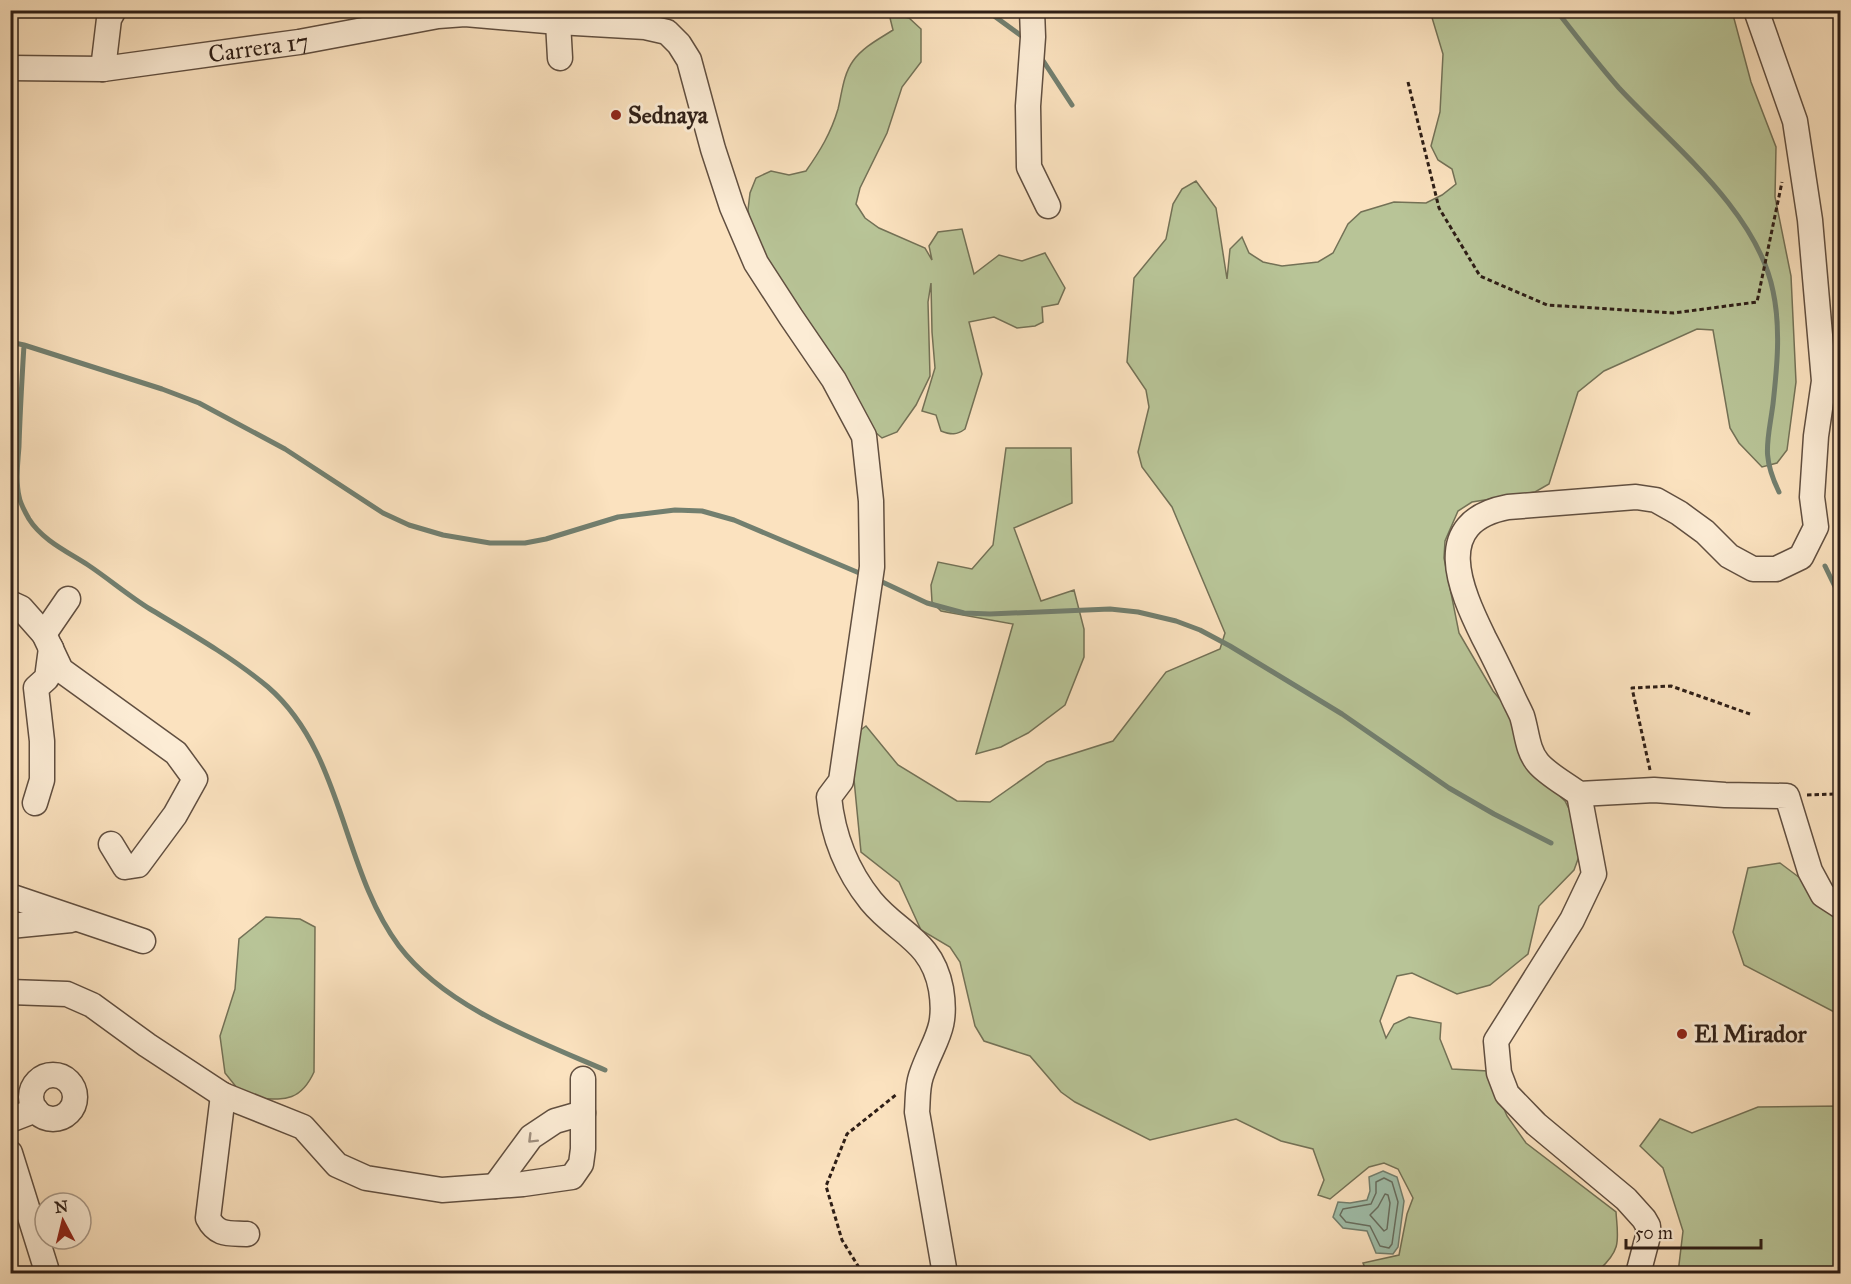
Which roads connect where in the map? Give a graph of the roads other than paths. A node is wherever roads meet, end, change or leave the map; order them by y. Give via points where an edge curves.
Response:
1 (114, 10) edge
2 (1032, 10) edge
3 (1756, 10) edge
4 (558, 22) junction
5 (560, 58) dead end
6 (10, 68) edge
7 (103, 69) junction
8 (1048, 206) dead end
9 (68, 599) dead end
10 (10, 603) edge
11 (47, 641) junction
12 (1579, 794) junction
13 (34, 803) dead end
14 (111, 844) dead end
15 (10, 896) edge
16 (1840, 906) edge
17 (78, 919) junction
18 (10, 926) edge
19 (143, 942) dead end
20 (10, 992) edge
21 (582, 1079) dead end
22 (223, 1095) junction
23 (36, 1110) dead end
24 (583, 1113) junction
25 (10, 1120) edge
26 (10, 1153) edge
27 (495, 1186) junction
28 (248, 1234) dead end
29 (46, 1274) edge
30 (945, 1274) edge
31 (1638, 1274) edge

1 - 7 street via 109,19
2 - 8 street via 1029,167
3 - 12 street via 1795,121 1810,220 1824,381 1813,487 1816,527 1801,557 1776,569 1753,569 1729,556 1679,513 1656,500 1636,496 1491,510 1470,525 1456,556 1457,572 1472,614 1522,716 1529,746 1539,764
4 - 5 street
4 - 7 street, Carrera 17 via 465,14 438,16 299,42
4 - 30 street, Carrera 17 via 645,27 667,32 679,44 689,60 732,207 756,263 834,380 864,436 871,501 872,567 841,781 829,797 832,822 847,866 873,903 925,950 937,975 943,1014 918,1086 917,1112
6 - 7 street, Carrera 17
9 - 11 street
10 - 11 street via 21,608
11 - 13 street via 47,678 36,688 42,780
11 - 14 street via 61,670 176,753 195,779 175,815 138,865 125,867
12 - 16 street via 1654,790 1787,796 1810,870 1823,895
12 - 31 street via 1594,874 1572,920 1496,1041 1499,1072 1507,1094 1536,1124 1626,1198 1644,1219 1648,1236
15 - 17 street
17 - 18 street
17 - 19 street
20 - 22 street via 67,994 92,1005
21 - 24 street
22 - 27 street via 303,1127 337,1165 366,1178 442,1190
22 - 28 street via 208,1218 213,1228 223,1233
23 - 25 street
24 -> 27 street via 555,1121 531,1137
24 - 27 street via 581,1164 572,1177
26 - 29 street

